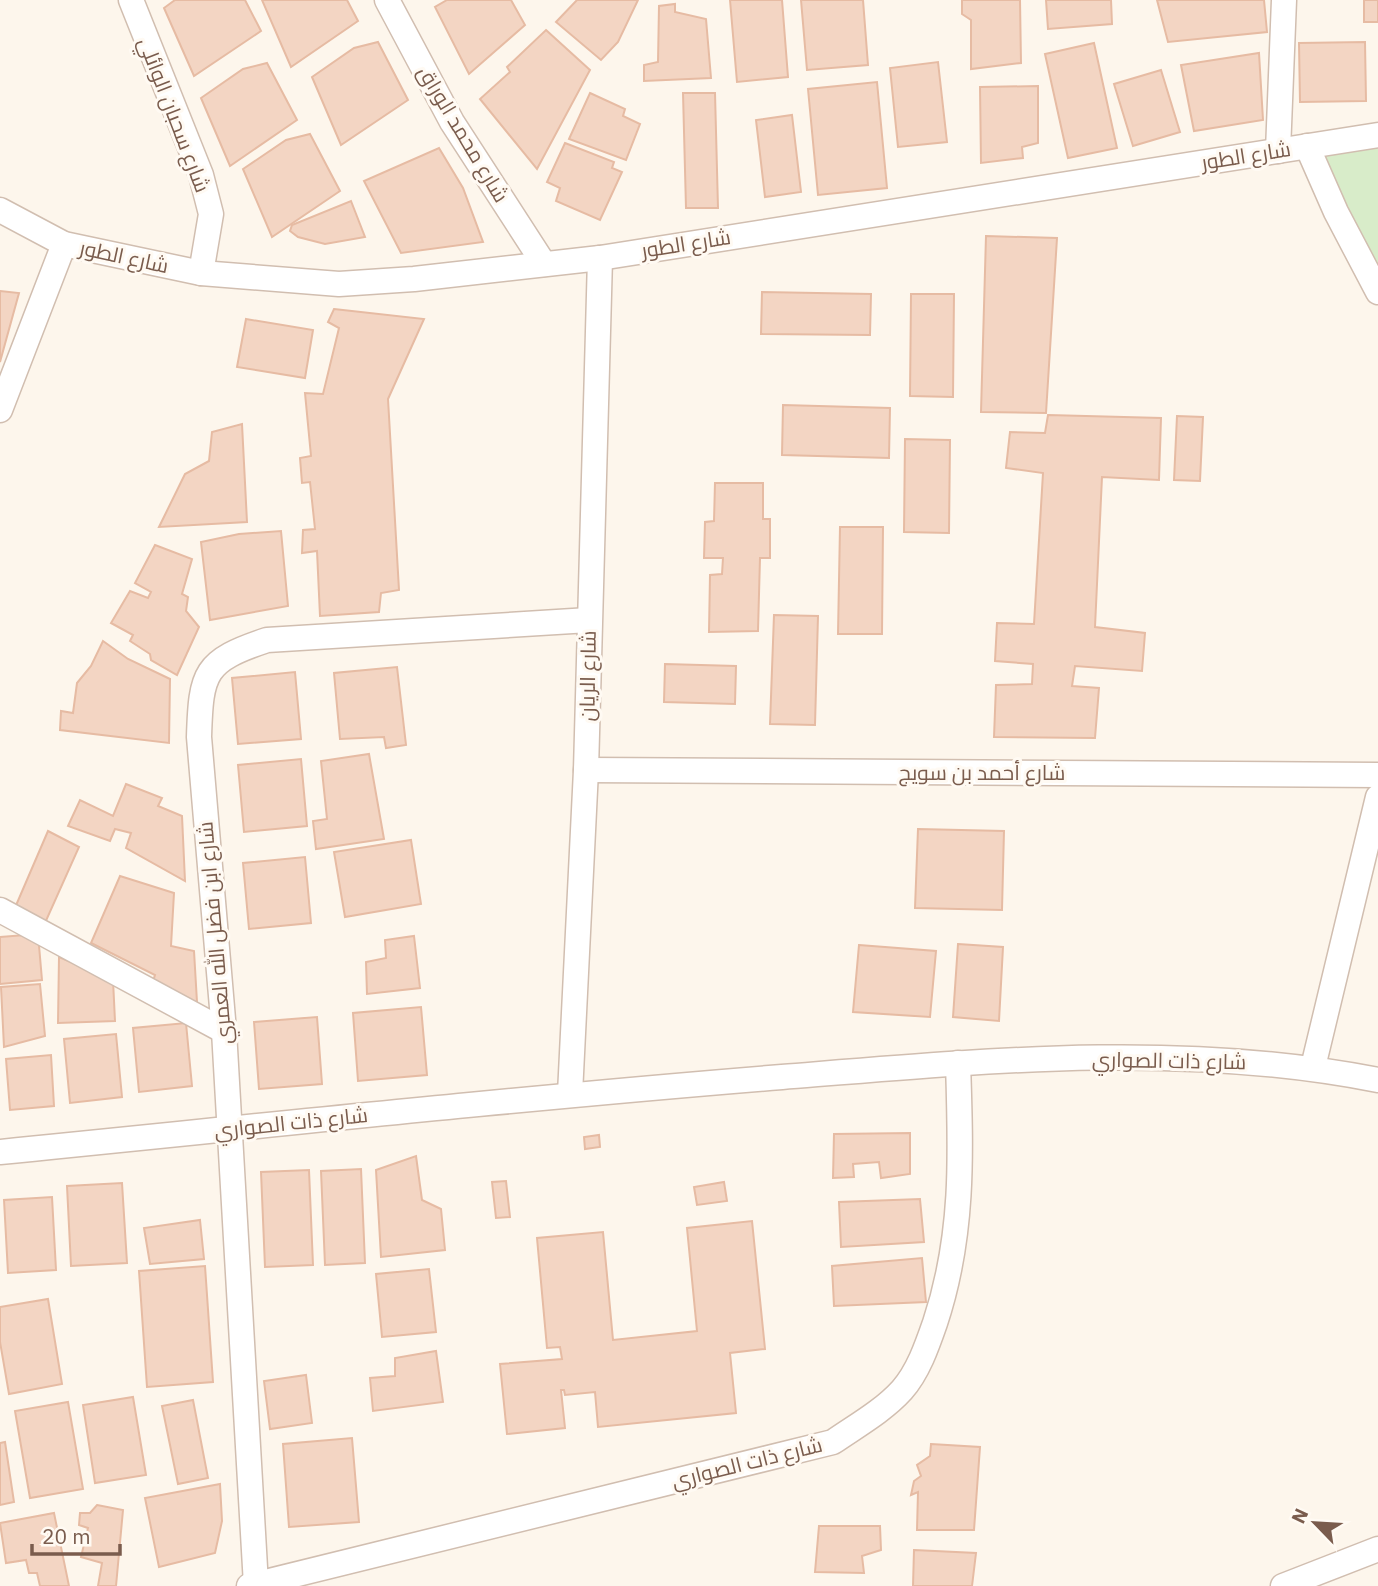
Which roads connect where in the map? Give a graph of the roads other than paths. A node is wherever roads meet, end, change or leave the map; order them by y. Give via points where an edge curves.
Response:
1 (131, 0) edge
2 (387, 0) edge
3 (1284, 0) edge
4 (1378, 135) edge
5 (1307, 146) junction
6 (1278, 151) junction
7 (0, 210) edge
8 (64, 244) junction
9 (600, 258) junction
10 (544, 264) junction
11 (201, 272) junction
12 (1378, 292) edge
13 (0, 410) edge
14 (589, 620) junction
15 (586, 770) junction
16 (1378, 775) edge
17 (1378, 797) edge
18 (0, 910) edge
19 (224, 1031) junction
20 (958, 1063) junction
21 (1313, 1067) junction
22 (1378, 1080) edge
23 (570, 1094) junction
24 (227, 1129) junction
25 (0, 1152) edge
26 (1378, 1549) edge
27 (252, 1585) edge
28 (1283, 1586) edge

1 - 11 street, شارع سحبان الوائلي via 201,175 211,215
2 - 10 street, شارع محمد الوراق via 452,121
3 - 6 street
4 - 5 street, شارع الطور
5 - 6 street, شارع الطور
5 - 12 street
6 - 9 street, شارع الطور
7 - 8 street, شارع الطور
8 - 11 street, شارع الطور
8 - 13 street
9 - 10 street, شارع الطور
9 - 14 street, شارع الريان
10 - 11 street, شارع الطور via 339,284
14 - 15 street, شارع الريان
14 - 19 street, شارع ابن فضل الله العمري via 267,640 228,653 211,670 200,695 199,737
15 - 16 street, شارع أحمد بن سويج
15 - 23 street, شارع الريان
17 - 21 street
18 - 19 street
19 - 24 street, شارع ابن فضل الله العمري
20 - 21 street, شارع ذات الصواري via 1121,1057
20 - 23 street, شارع ذات الصواري
20 - 27 street, شارع ذات الصواري via 961,1184 946,1290 925,1352 903,1390 872,1414 833,1442
21 - 22 street, شارع ذات الصواري
23 - 24 street, شارع ذات الصواري
24 - 25 street, شارع ذات الصواري
24 - 27 street, شارع ابن فضل الله العمري
26 - 28 street

